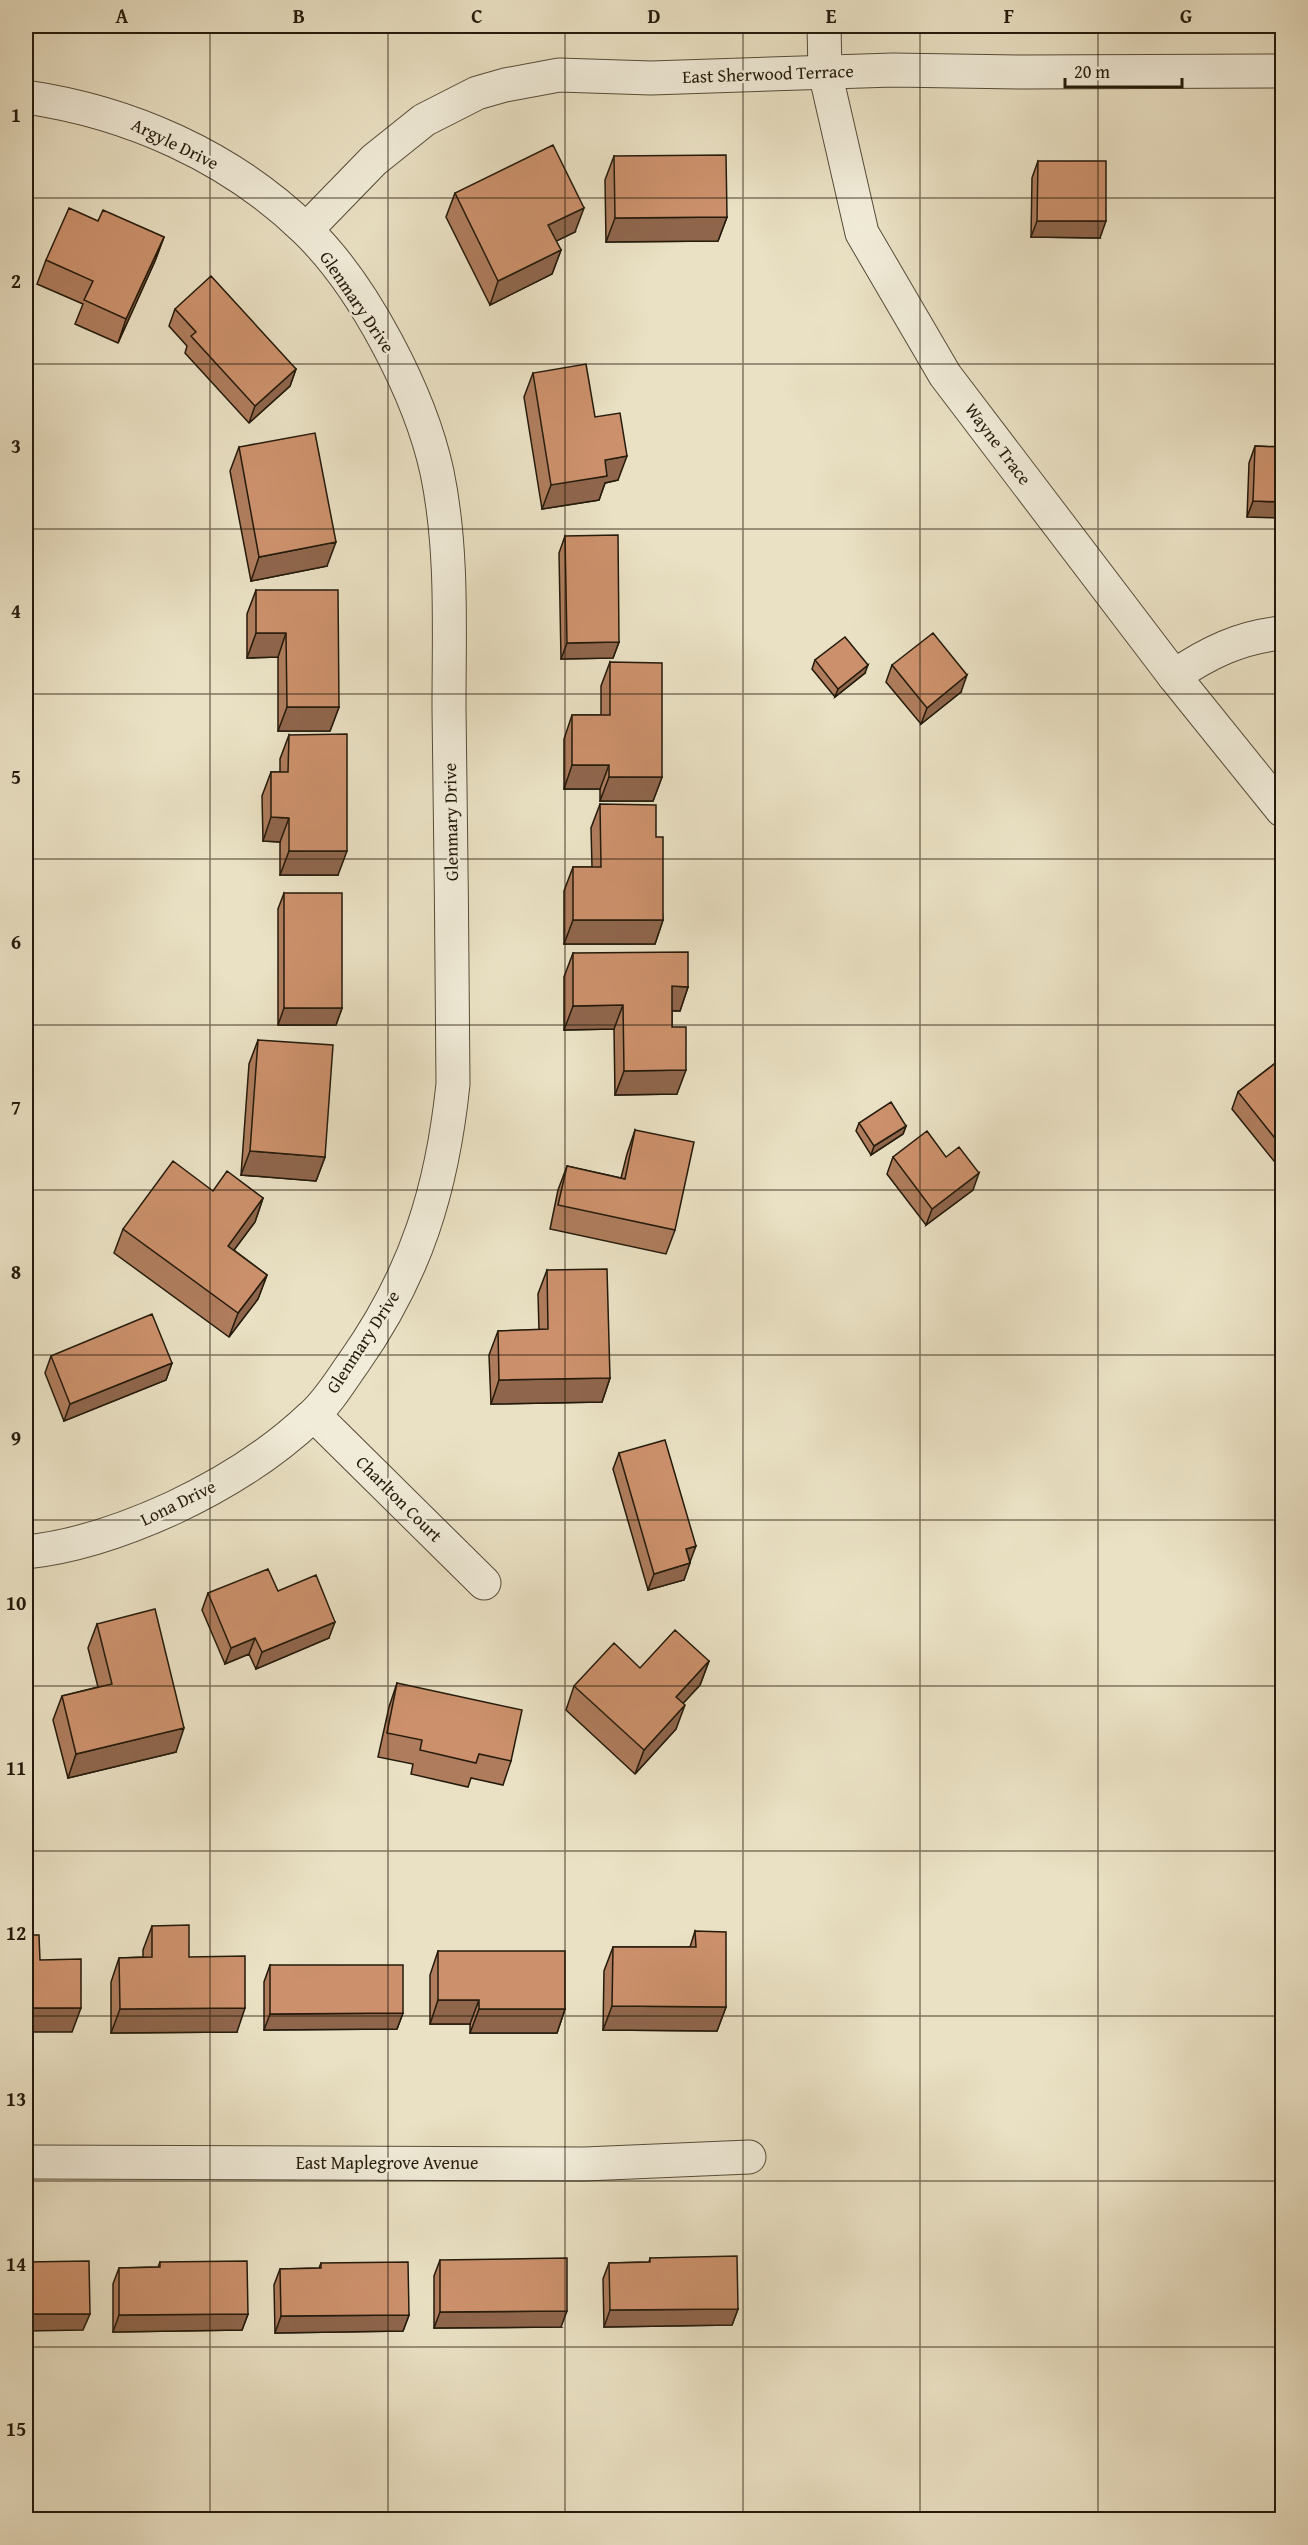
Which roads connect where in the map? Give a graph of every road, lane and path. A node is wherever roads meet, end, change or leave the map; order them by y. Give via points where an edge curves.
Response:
1 (824, 26) edge
2 (1282, 71) edge
3 (825, 72) junction
4 (26, 97) edge
5 (306, 230) junction
6 (1282, 633) edge
7 (1174, 676) junction
8 (1282, 810) edge
9 (314, 1415) junction
10 (26, 1552) edge
11 (483, 1583) dead end
12 (749, 2157) dead end
13 (26, 2162) edge

1 - 3 street, Wayne Trace
2 - 3 street, East Sherwood Terrace
3 - 5 street, East Sherwood Terrace via 651,78 559,75 477,93 424,120 374,160
3 - 7 street, Wayne Trace via 862,233 945,375
4 - 5 street, Argyle Drive via 105,113 167,137 236,175
5 - 9 street, Glenmary Drive via 341,271 380,329 406,383 437,471 448,563 453,1084 440,1177 411,1260 386,1312
6 - 7 street via 1239,642 1205,655
7 - 8 street, Wayne Trace
9 - 10 street, Lona Drive via 248,1466 197,1497 148,1520 94,1538
9 - 11 street, Charlton Court
12 - 13 street, East Maplegrove Avenue via 585,2164

